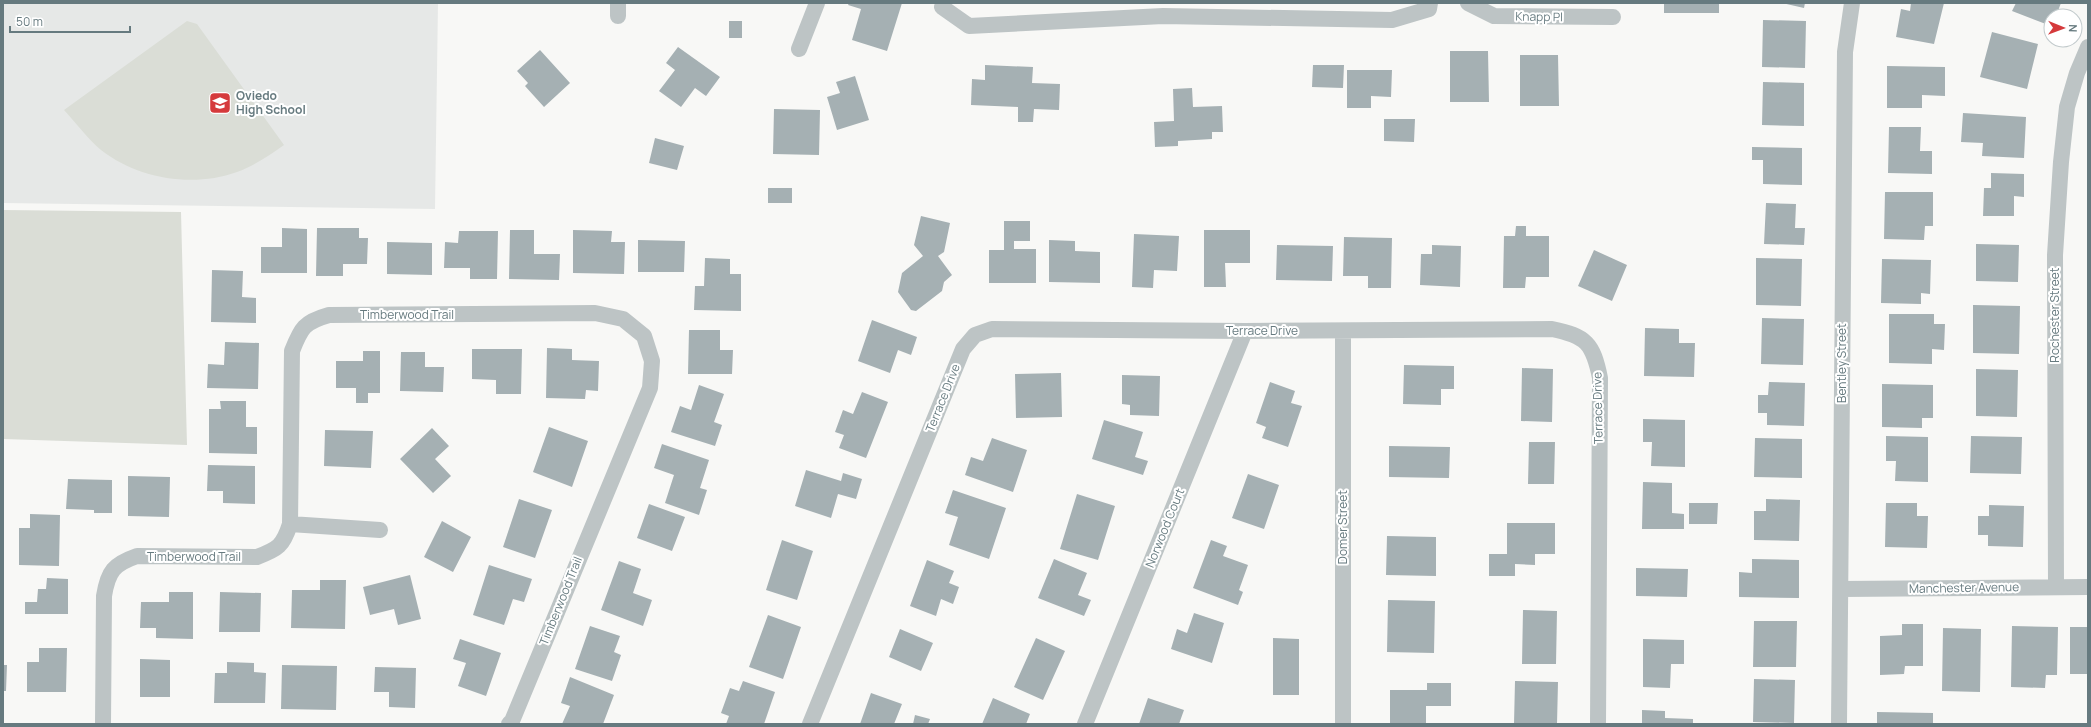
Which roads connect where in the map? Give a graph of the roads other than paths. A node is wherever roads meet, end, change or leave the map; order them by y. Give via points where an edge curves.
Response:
1 (817, 3) edge
2 (1430, 3) edge
3 (1468, 3) edge
4 (1852, 3) edge
5 (942, 7) dead end
6 (1613, 17) dead end
7 (2088, 47) edge
8 (799, 50) dead end
9 (1245, 331) junction
10 (1342, 331) junction
11 (290, 524) junction
12 (380, 530) dead end
13 (2056, 587) junction
14 (2088, 587) edge
15 (1841, 589) junction
16 (103, 724) edge
17 (509, 724) edge
18 (810, 724) edge
19 (1085, 724) edge
20 (1343, 724) edge
21 (1598, 724) edge
22 (1839, 724) edge

1 - 8 street
2 - 5 street via 1429,9 1392,20 1163,16 969,26
3 - 6 street, Knapp Pl via 1494,16
4 - 15 street, Bentley Street via 1845,52
7 - 13 street, Rochester Street via 2067,107 2056,240
9 - 10 street, Terrace Drive
9 - 18 street, Terrace Drive via 992,329 975,335 963,349
9 - 19 street, Norwood Court
10 - 20 street, Domer Street
10 - 21 street, Terrace Drive via 1552,329 1572,333 1587,343 1595,357 1600,378
11 - 12 street
11 - 16 street, Timberwood Trail via 284,541 275,550 257,557 137,556 121,561 107,578 104,596
11 - 17 street, Timberwood Trail via 292,351 299,332 313,319 329,315 595,313 623,319 644,336 652,361 650,388
13 - 14 street, Manchester Avenue
13 - 15 street, Manchester Avenue
15 - 22 street, Bentley Street

